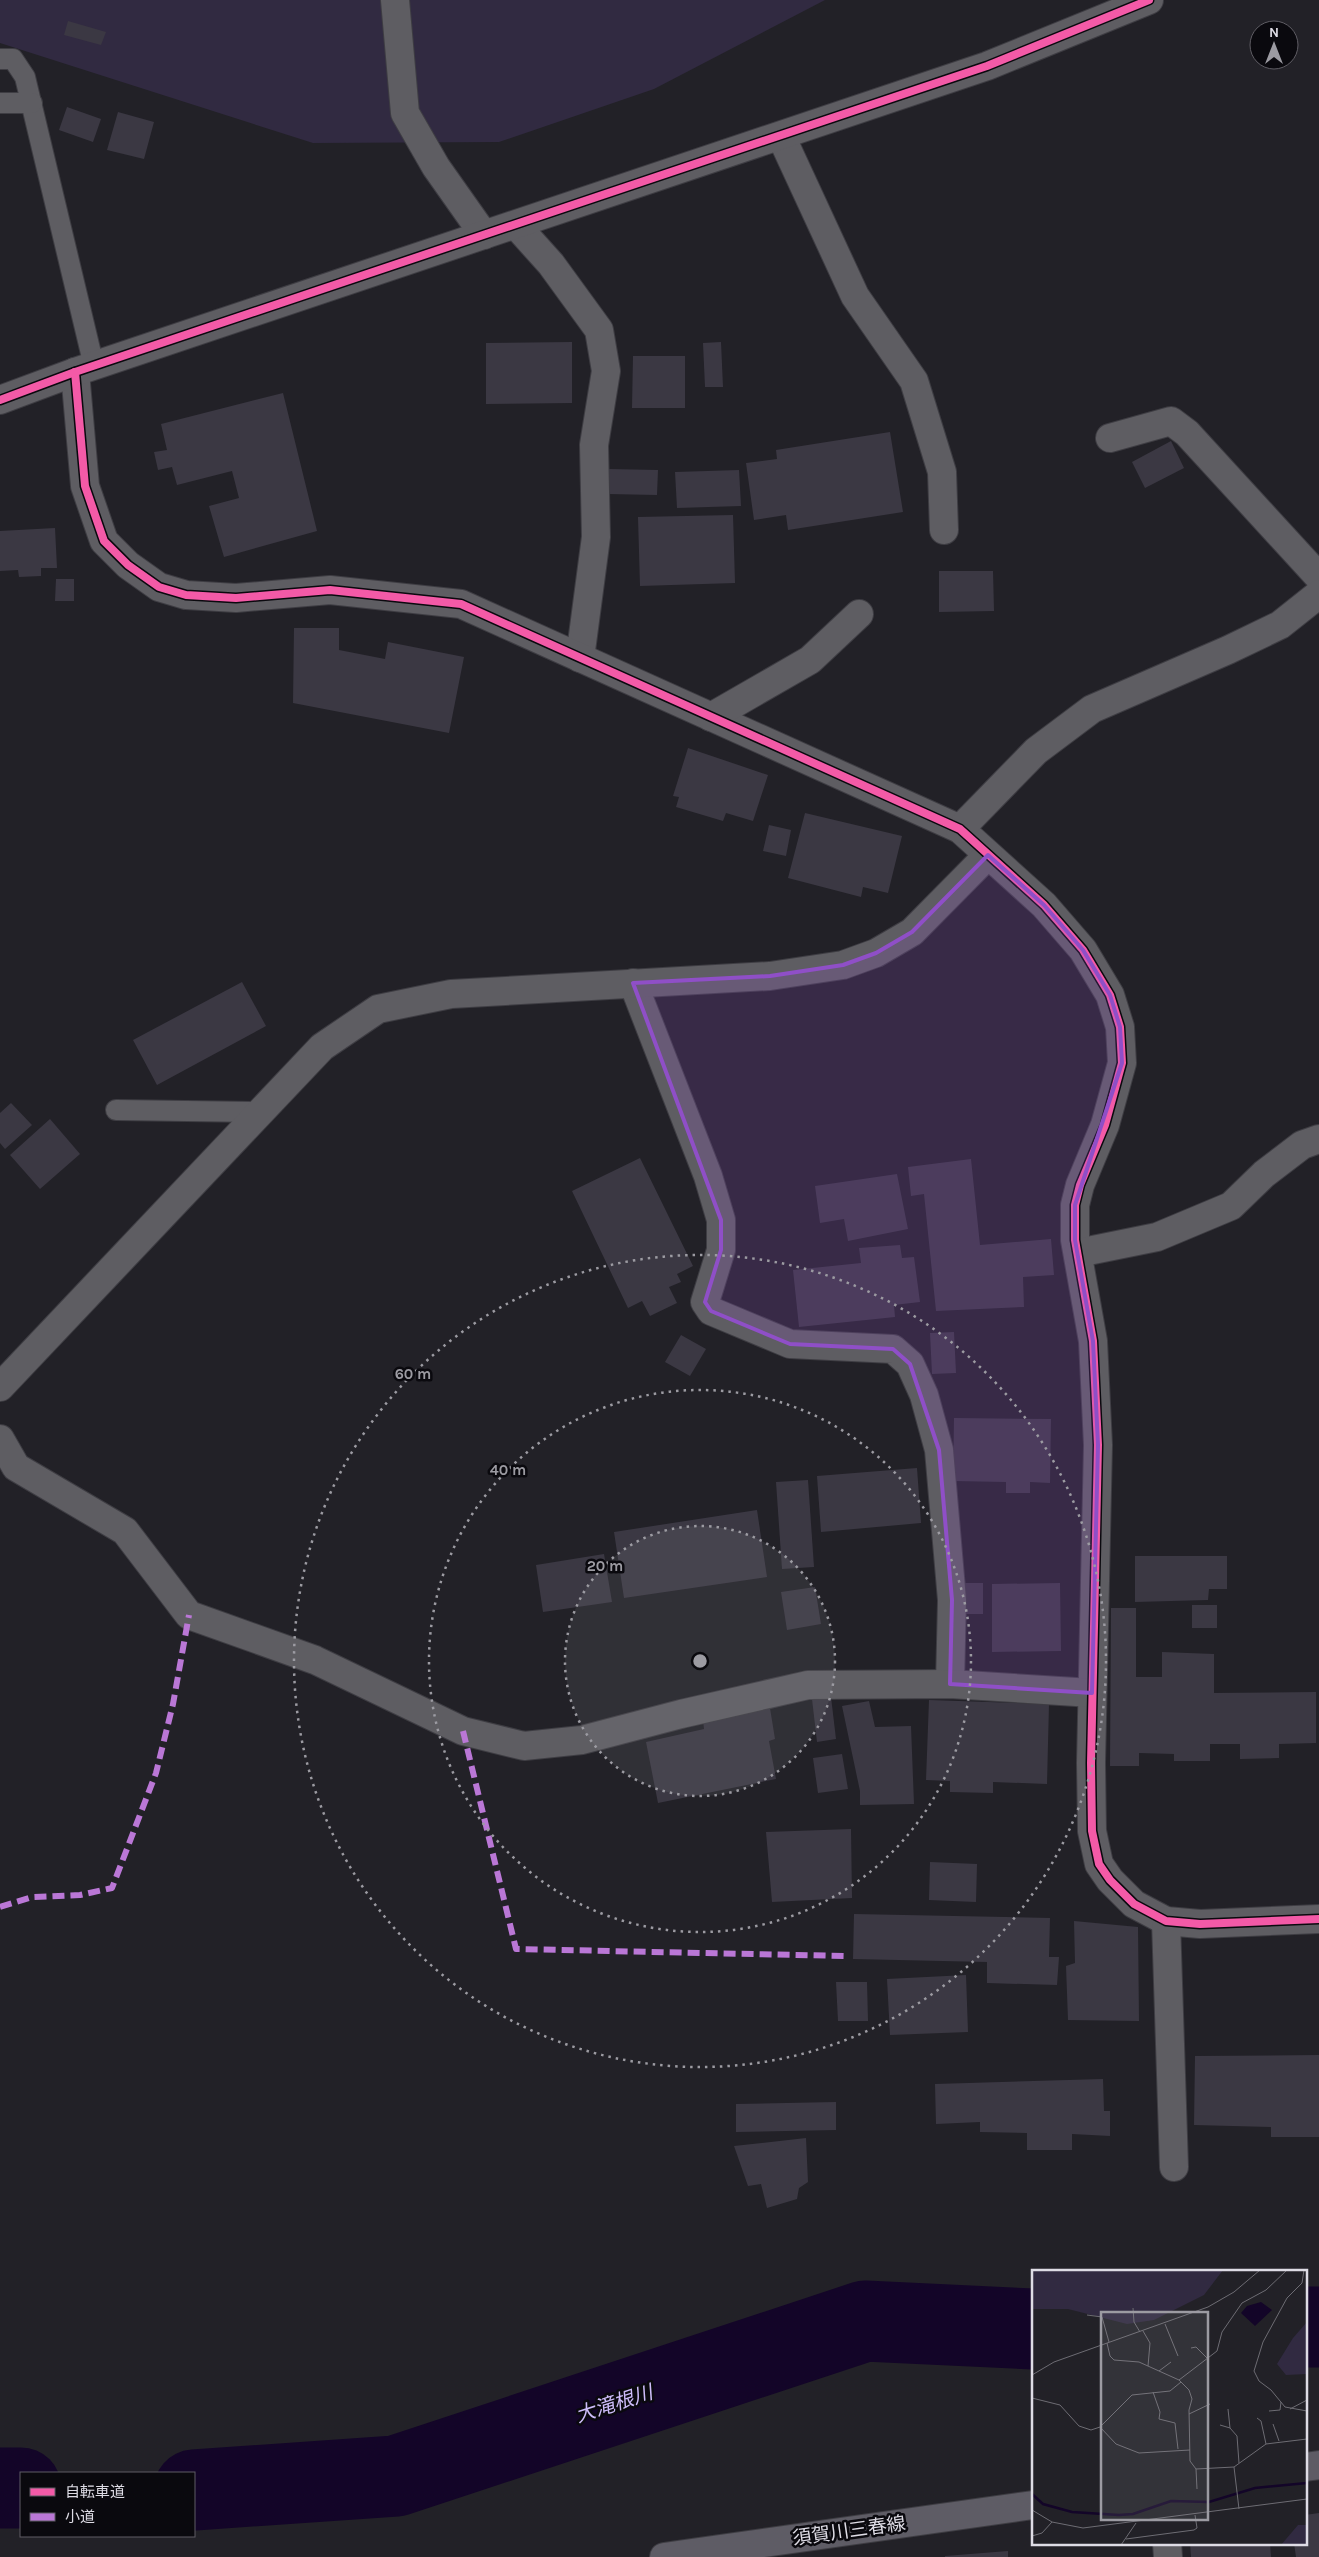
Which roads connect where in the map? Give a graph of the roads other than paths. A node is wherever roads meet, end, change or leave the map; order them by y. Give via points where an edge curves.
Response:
1 (395, 0) edge
2 (1149, 0) edge
3 (0, 59) edge
4 (0, 103) edge
5 (32, 103) junction
6 (781, 136) junction
7 (516, 225) junction
8 (484, 235) junction
9 (85, 369) junction
10 (0, 400) edge
11 (1110, 438) dead end
12 (944, 530) dead end
13 (1319, 577) edge
14 (1319, 594) edge
15 (858, 614) dead end
16 (580, 658) junction
17 (711, 717) junction
18 (960, 829) junction
19 (988, 855) junction
20 (633, 983) junction
21 (116, 1110) dead end
22 (258, 1112) junction
23 (1319, 1139) edge
24 (1078, 1253) junction
25 (0, 1387) edge
26 (0, 1440) edge
27 (950, 1684) junction
28 (1092, 1694) junction
29 (1319, 1919) edge
30 (1166, 1921) junction
31 (1174, 2167) dead end
32 (1319, 2465) edge
33 (1306, 2467) edge
34 (1032, 2505) edge
35 (1167, 2544) edge
36 (664, 2557) edge
37 (1168, 2557) edge

1 - 8 street via 405,114 436,167
2 - 6 street via 987,66
3 - 5 lane via 13,59 25,77
4 - 5 lane
5 - 9 lane
6 - 7 street
6 - 12 street via 855,296 914,381 942,472
7 - 8 street
7 - 16 street via 551,264 598,330 606,371 594,445 596,537
8 - 9 street
9 - 10 street
9 - 16 street via 85,486 104,540 128,565 159,587 186,595 236,598 330,590 461,604
11 - 13 street via 1171,421 1232,480
14 - 18 street via 1280,625 1092,709 1036,752
15 - 17 street via 810,660
16 - 17 street
17 - 18 street
18 - 19 street
19 - 20 street via 912,932 876,953 843,965 770,976
19 - 24 street via 1044,905 1083,950 1110,995 1120,1027 1122,1063 1105,1124 1075,1205
20 - 22 street via 451,994 378,1009 322,1047
20 - 27 street via 708,1176 721,1220 721,1250 705,1302 711,1311 790,1344 893,1349 910,1364 924,1396 939,1450 952,1600
21 - 22 lane
22 - 25 street
23 - 24 street via 1302,1145 1230,1206 1158,1237
24 - 28 street via 1093,1342 1098,1445
26 - 27 street via 16,1467 125,1531 189,1615 315,1660 463,1731 524,1746 582,1740 808,1685
27 - 28 street
28 - 30 street via 1092,1831 1099,1864 1134,1904
29 - 30 street via 1200,1924
30 - 31 street
32 - 33 main road
34 - 36 main road, 須賀川三春線
35 - 37 street

